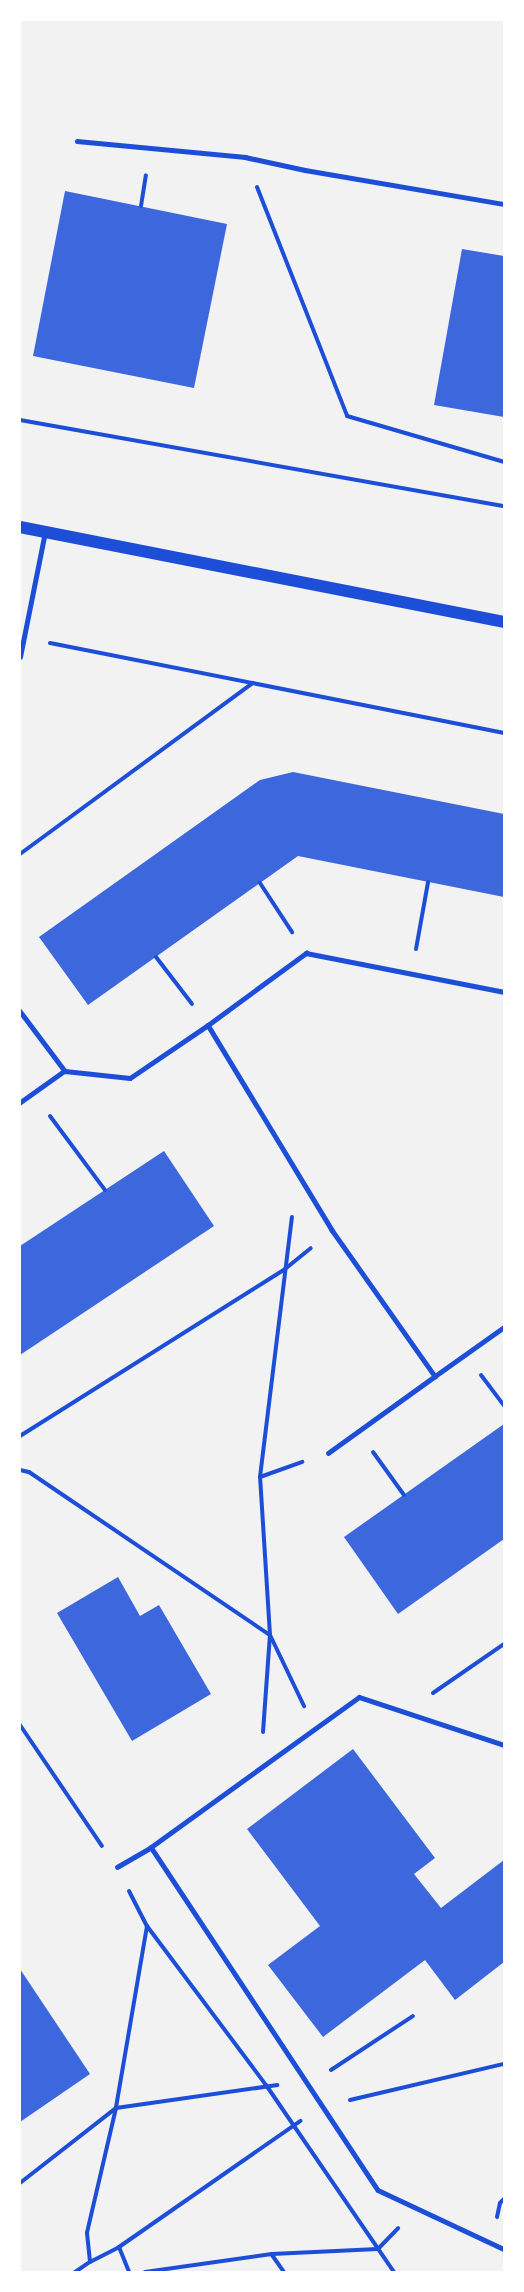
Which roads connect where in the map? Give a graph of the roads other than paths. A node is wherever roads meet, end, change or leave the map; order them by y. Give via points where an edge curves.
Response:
1 (77, 141) dead end
2 (504, 204) edge
3 (20, 527) edge
4 (45, 532) junction
5 (504, 622) edge
6 (20, 657) edge
7 (504, 992) edge
8 (20, 1011) edge
9 (208, 1025) junction
10 (65, 1071) junction
11 (20, 1103) edge
12 (504, 1327) edge
13 (435, 1376) junction
14 (328, 1453) road end
15 (504, 1745) edge
16 (151, 1847) junction
17 (117, 1867) road end
18 (504, 2248) edge

1 - 2 lane via 245,158
3 - 4 main road
4 - 5 main road
4 - 6 lane
7 - 9 lane via 306,953
8 - 10 lane
9 - 10 lane via 130,1078
9 - 13 lane via 332,1230
10 - 11 lane
12 - 13 lane
13 - 14 lane
15 - 16 lane via 358,1697
16 - 17 lane
16 - 18 lane via 378,2190

